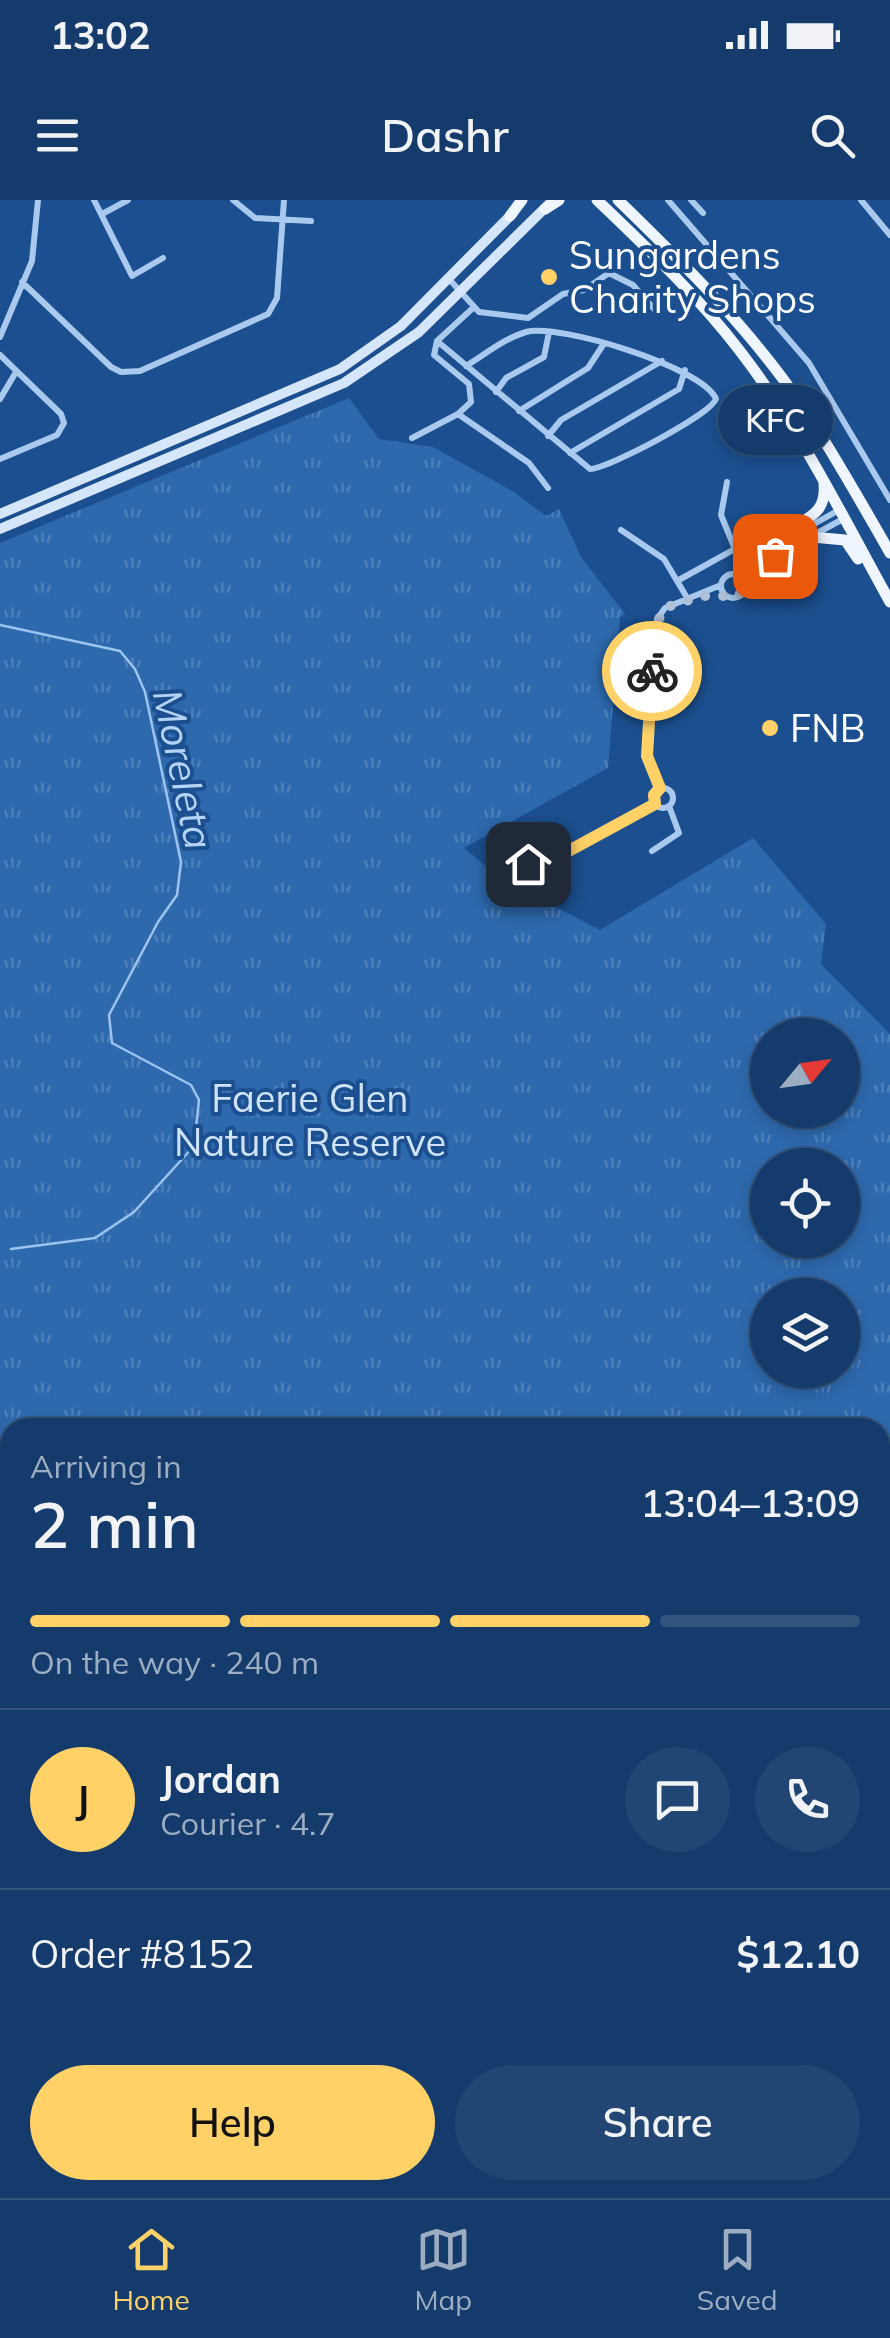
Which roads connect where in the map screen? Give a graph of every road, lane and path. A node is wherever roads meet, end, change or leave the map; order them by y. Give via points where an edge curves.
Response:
1 (38, 200) edge
2 (94, 200) edge
3 (128, 200) edge
4 (233, 200) edge
5 (284, 200) edge
6 (524, 200) edge
7 (589, 200) edge
8 (597, 200) edge
9 (618, 200) edge
10 (668, 200) edge
11 (691, 200) edge
12 (861, 200) edge
13 (552, 203) edge
14 (702, 213) dead end
15 (102, 214) junction
16 (510, 216) joint
17 (312, 221) dead end
18 (282, 222) junction
19 (622, 224) junction
20 (890, 235) edge
21 (163, 258) dead end
22 (449, 279) junction
23 (22, 282) junction
24 (460, 291) junction
25 (474, 307) junction
26 (655, 310) dead end
27 (549, 332) junction
28 (0, 337) edge
29 (437, 341) junction
30 (604, 345) junction
31 (0, 355) edge
32 (663, 360) junction
33 (466, 366) junction
34 (772, 367) junction
35 (685, 370) junction
36 (16, 372) junction
37 (496, 392) junction
38 (0, 399) edge
39 (519, 411) junction
40 (458, 414) junction
41 (548, 436) junction
42 (412, 438) dead end
43 (570, 453) junction
44 (0, 459) edge
45 (726, 482) dead end
46 (824, 483) junction
47 (548, 488) dead end
48 (890, 500) edge
49 (845, 511) junction
50 (0, 514) edge
51 (782, 523) dead end
52 (873, 524) junction
53 (0, 529) edge
54 (621, 530) dead end
55 (812, 537) junction
56 (775, 546) junction
57 (734, 549) junction
58 (890, 553) edge
59 (736, 574) junction
60 (744, 581) junction
61 (677, 582) junction
62 (721, 585) junction
63 (702, 596) junction
64 (727, 596) junction
65 (689, 602) junction
66 (890, 606) edge
67 (660, 788) junction
68 (655, 804) junction
69 (669, 806) junction
70 (515, 846) dead end
71 (652, 851) dead end

1 - 23 street via 34,251
2 - 15 street
3 - 15 street
4 - 18 street via 255,218
5 - 18 street
6 - 16 main road
7 - 19 main road
8 - 19 main road
9 - 34 main road via 705,285
10 - 48 street via 809,363
11 - 14 street
12 - 20 street
13 - 24 main road
15 - 21 street via 132,276
16 - 22 main road
17 - 18 street
18 - 23 street via 277,298 268,314 140,371 121,372
19 - 46 main road via 740,352
22 - 24 street
22 - 50 main road via 401,326 340,369
23 - 28 street
24 - 25 street
24 - 53 main road via 390,354 323,394
25 - 26 street via 533,316 608,273 633,285
25 - 29 street
27 - 30 street
27 - 33 street via 528,331
27 - 37 street via 544,357 506,378
29 - 33 street
29 - 40 street via 434,355 474,392
30 - 32 street
30 - 39 street via 588,368
31 - 36 street
32 - 35 street
32 - 41 street via 561,420
33 - 37 street
34 - 49 main road via 844,485
34 - 52 main road
35 - 43 street via 678,390
35 - 43 street via 711,388 714,406 594,470
36 - 38 street
36 - 44 street via 64,426
37 - 39 street
39 - 41 street
40 - 42 street
40 - 47 street via 529,464
41 - 43 street
45 - 57 street via 721,516
46 - 49 main road
46 - 56 main road via 817,514
49 - 52 main road via 862,508
49 - 55 street
49 - 56 street
49 - 66 main road
51 - 57 street
52 - 58 main road
54 - 61 street via 661,556
55 - 60 street
55 - 66 main road via 844,540
56 - 59 street
57 - 61 street
59 - 60 street
59 - 62 street
60 - 64 street via 739,596
61 - 65 street
62 - 63 street
62 - 64 street
63 - 64 street
63 - 65 street
65 - 67 street via 664,608 655,628 646,745
67 - 68 street
67 - 69 street via 672,794
68 - 69 street
68 - 70 street via 537,867
69 - 71 street via 679,834

